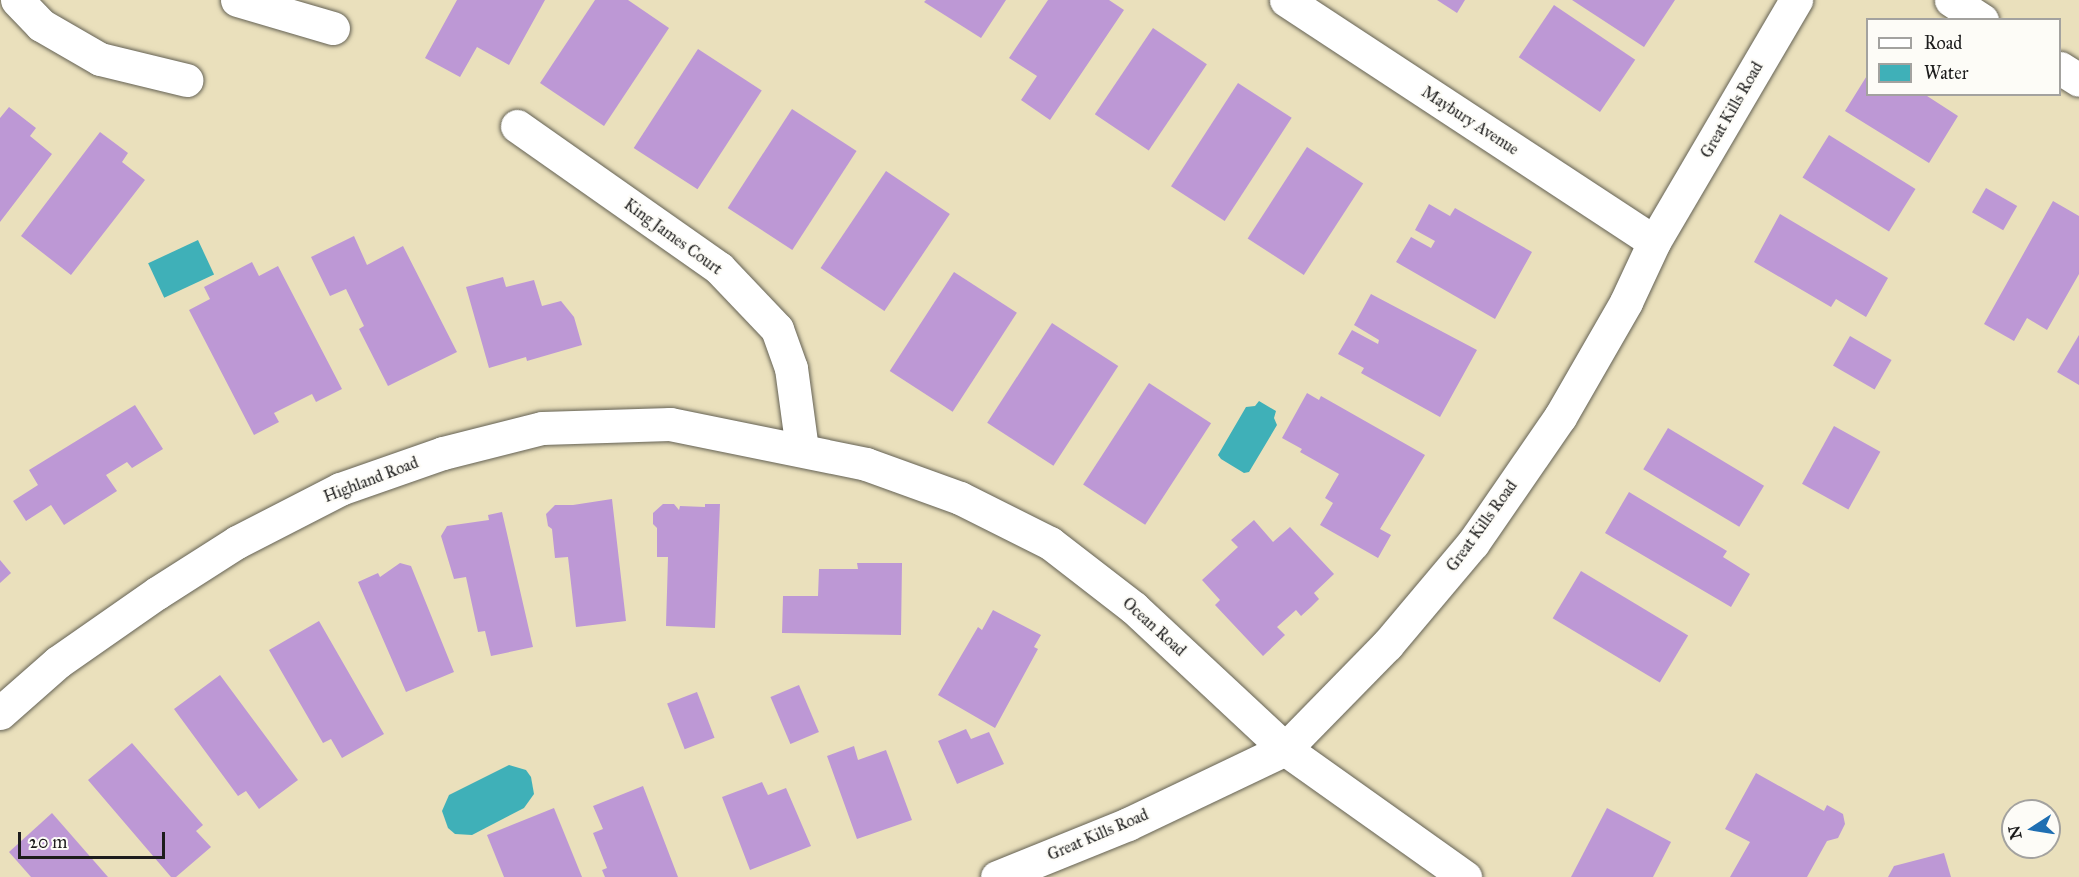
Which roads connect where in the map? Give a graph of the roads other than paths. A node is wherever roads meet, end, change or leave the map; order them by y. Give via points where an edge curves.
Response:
1 (17, 0) edge
2 (237, 0) edge
3 (1286, 0) edge
4 (1796, 0) edge
5 (1951, 0) edge
6 (1979, 18) edge
7 (333, 28) dead end
8 (2061, 69) edge
9 (186, 80) dead end
10 (2079, 80) edge
11 (517, 126) dead end
12 (1654, 242) junction
13 (802, 449) junction
14 (0, 713) edge
15 (1285, 749) junction
16 (997, 877) edge
17 (1465, 877) edge

1 - 9 street via 41,25 100,58
2 - 7 street
3 - 12 street, Maybury Avenue
4 - 12 street, Great Kills Road
5 - 6 street
8 - 10 street
11 - 13 street, King James Court via 719,268 777,329 791,368
12 - 15 street, Great Kills Road via 1626,302 1560,417 1473,543 1388,645
13 - 14 street, Highland Road via 670,424 542,428 443,453 340,489 237,542 58,662
13 - 15 street, Ocean Road via 866,464 960,498 1050,543 1134,608
15 - 16 street, Great Kills Road via 1128,824
15 - 17 street, Ocean Road

